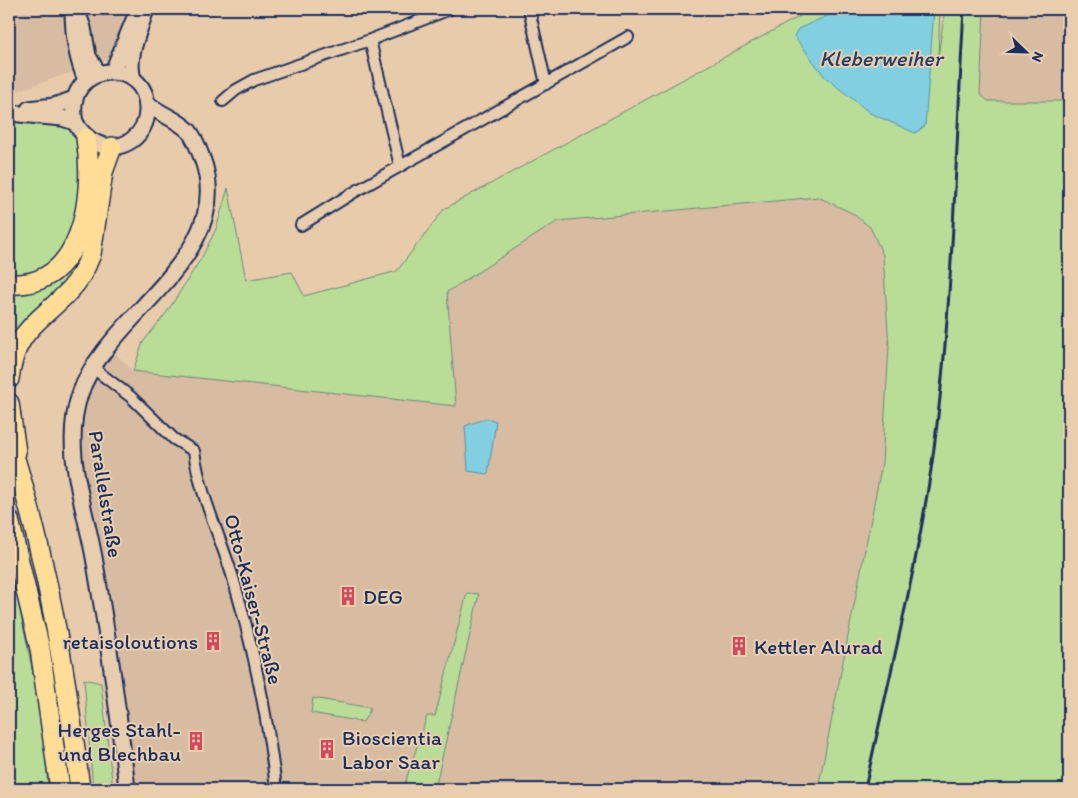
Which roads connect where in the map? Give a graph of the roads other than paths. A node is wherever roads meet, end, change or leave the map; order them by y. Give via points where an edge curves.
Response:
1 (74, 9) edge
2 (138, 9) edge
3 (146, 9) edge
4 (450, 9) edge
5 (529, 9) edge
6 (628, 37) dead end
7 (370, 40) junction
8 (113, 71) junction
9 (92, 76) junction
10 (133, 78) junction
11 (546, 84) junction
12 (74, 99) junction
13 (223, 101) dead end
14 (148, 104) junction
15 (9, 111) edge
16 (75, 122) junction
17 (145, 123) junction
18 (86, 138) junction
19 (112, 147) junction
20 (201, 156) junction
21 (400, 166) junction
22 (301, 225) dead end
23 (9, 284) edge
24 (93, 368) junction
25 (9, 379) edge
26 (9, 403) edge
27 (9, 440) edge
28 (18, 468) junction
29 (9, 520) edge
30 (60, 789) edge
31 (80, 789) edge
32 (127, 789) edge
33 (276, 789) edge

1 - 9 street via 83,28
2 - 8 street
3 - 10 street via 132,53
4 - 7 street
5 - 11 street
6 - 11 street
7 - 13 street via 254,80
7 - 21 street
8 - 9 street
8 - 10 street
9 - 12 street via 78,88
10 - 14 street
11 - 21 street
12 - 15 street via 54,106
12 - 16 street
14 - 17 street
14 - 20 street, Parallelstraße via 190,132
15 - 16 street
16 - 18 street
17 - 19 street via 132,139
17 - 20 street via 164,126 178,133
18 - 19 street
18 - 23 highway via 90,162 79,238 58,268 42,279 26,285
19 - 25 highway via 103,172 92,254 70,290 27,330 16,348
20 - 24 street, Parallelstraße via 208,192 196,237 170,278 114,338
21 - 22 street
24 - 32 street, Parallelstraße via 80,393 72,428 73,445 95,561
24 - 33 street, Otto-Kaiser-Straße via 131,396 174,440 194,451 197,476 251,644
26 - 28 highway
27 - 28 highway
28 - 31 highway via 60,649
29 - 30 highway via 40,649

